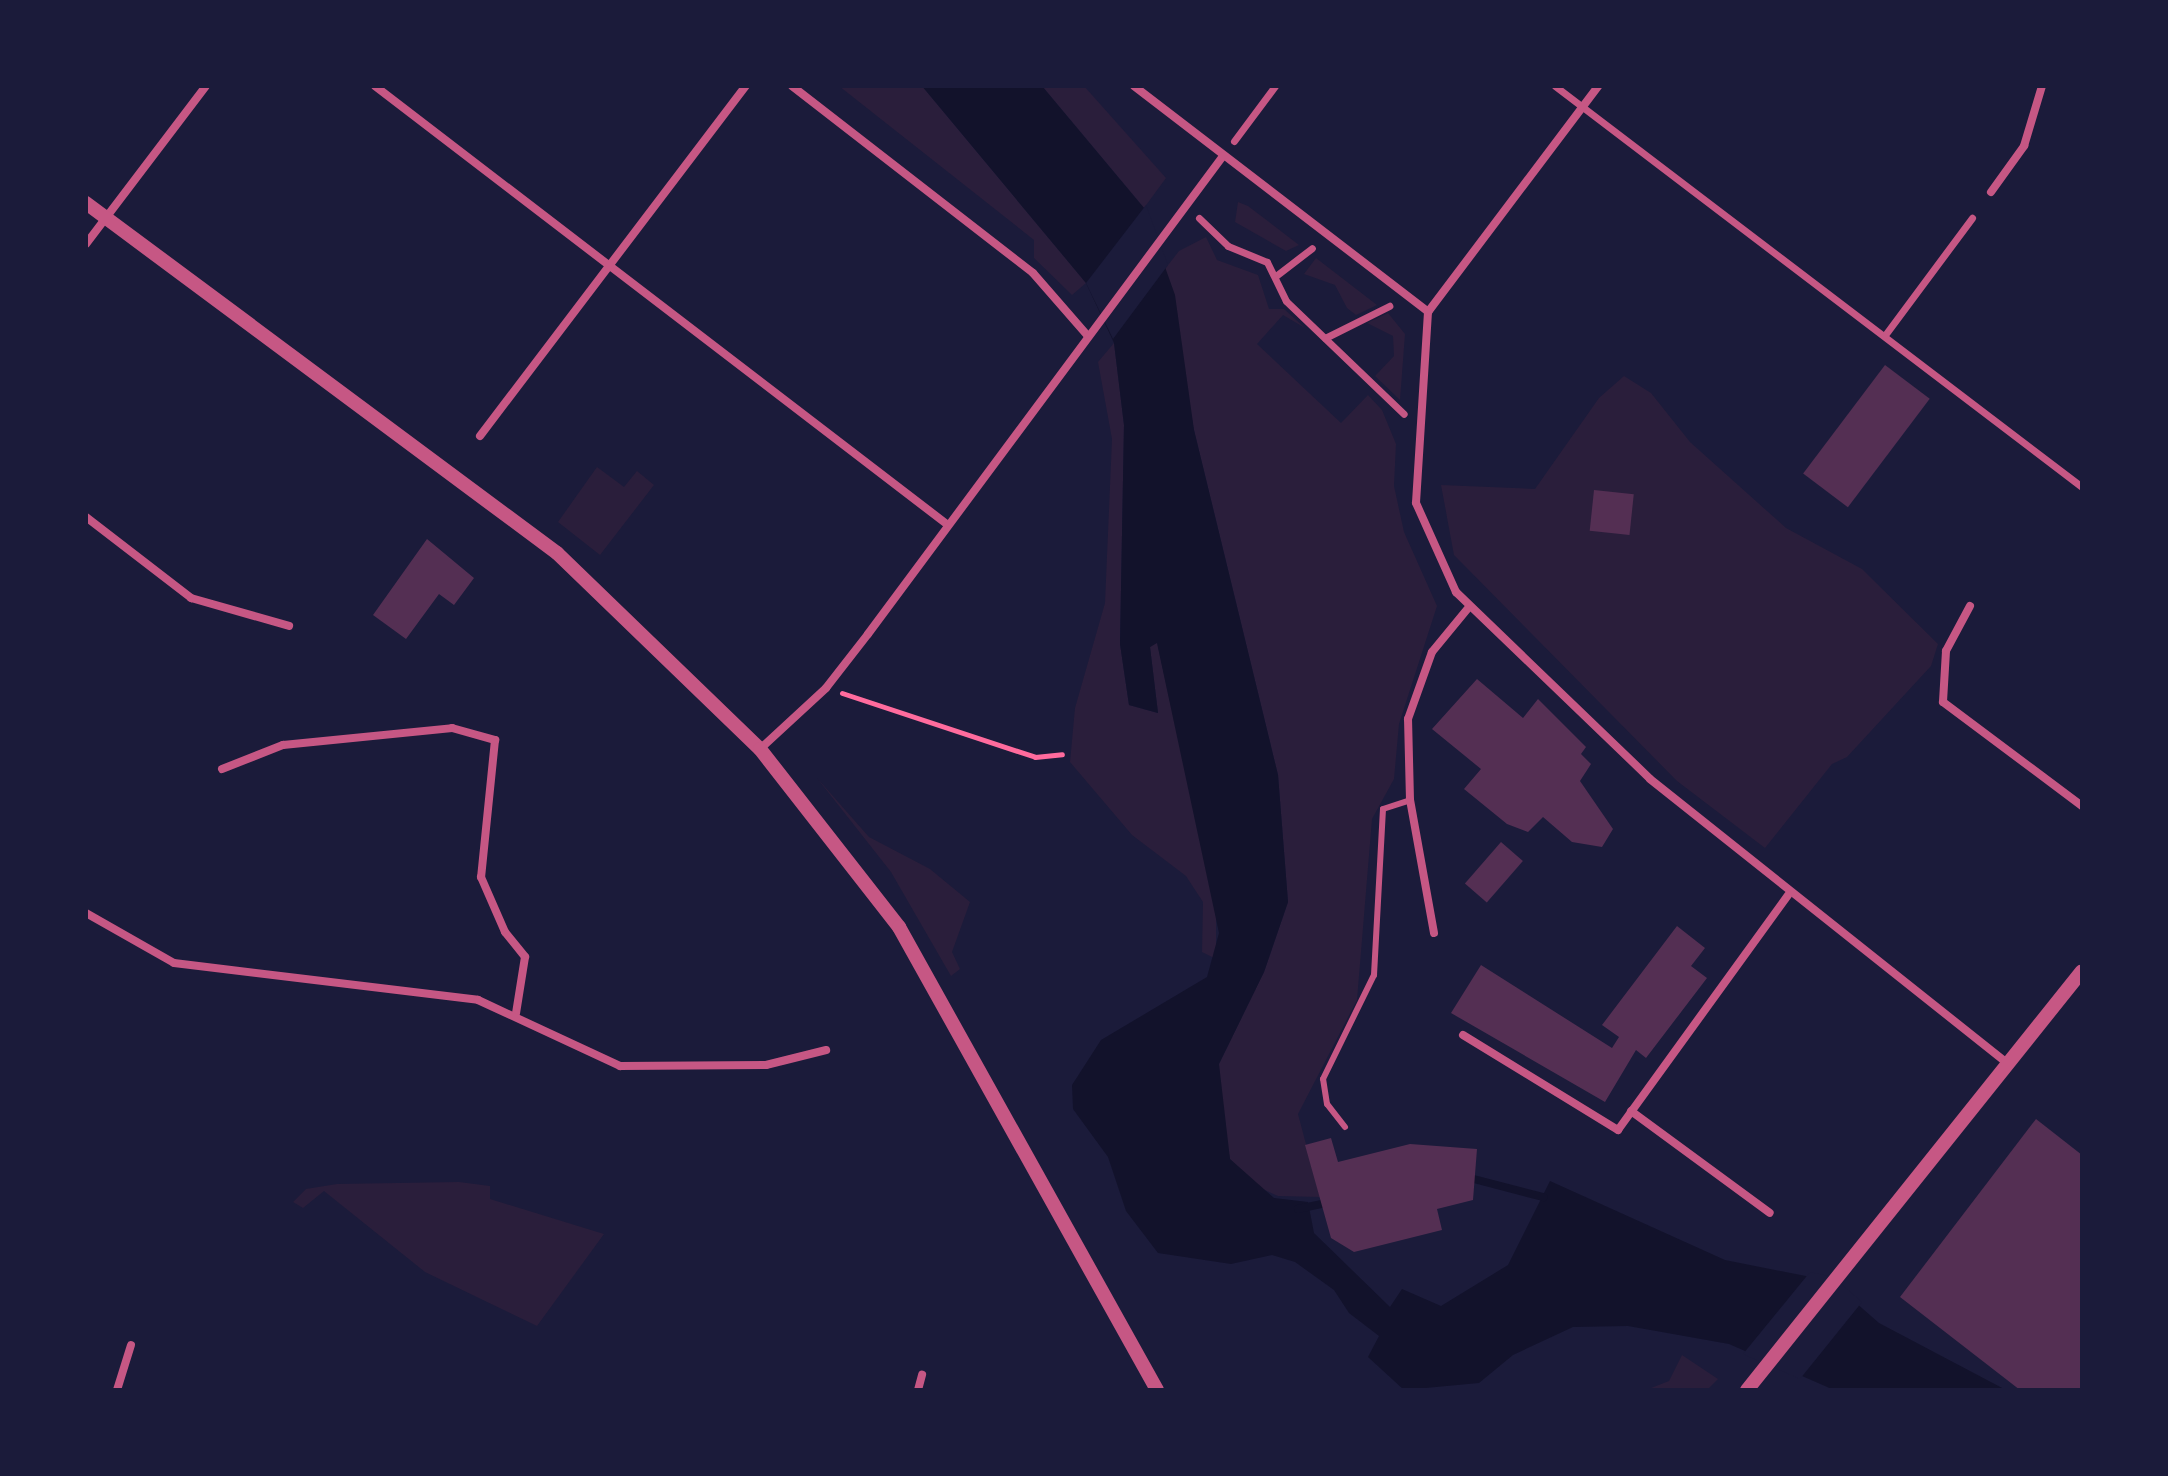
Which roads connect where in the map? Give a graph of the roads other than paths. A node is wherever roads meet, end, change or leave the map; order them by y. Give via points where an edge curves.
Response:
1 (206, 86) edge
2 (375, 86) edge
3 (746, 86) edge
4 (792, 86) edge
5 (1134, 86) edge
6 (1275, 86) edge
7 (1555, 86) edge
8 (1598, 86) edge
9 (2042, 86) edge
10 (1582, 107) junction
11 (1234, 141) dead end
12 (1223, 156) junction
13 (1991, 192) dead end
14 (86, 203) edge
15 (106, 218) junction
16 (1199, 218) dead end
17 (1972, 218) dead end
18 (86, 244) edge
19 (1312, 248) dead end
20 (608, 265) junction
21 (1277, 275) junction
22 (1389, 306) dead end
23 (1428, 312) junction
24 (1885, 335) junction
25 (1088, 336) junction
26 (1325, 338) junction
27 (1404, 414) dead end
28 (480, 436) dead end
29 (2082, 487) edge
30 (86, 517) edge
31 (948, 525) junction
32 (1970, 606) dead end
33 (1469, 607) junction
34 (289, 626) dead end
35 (760, 749) junction
36 (222, 769) dead end
37 (1410, 800) junction
38 (2082, 806) edge
39 (1788, 895) junction
40 (86, 913) edge
41 (1434, 933) dead end
42 (2082, 971) edge
43 (516, 1013) junction
44 (1463, 1035) dead end
45 (826, 1050) dead end
46 (2008, 1064) junction
47 (1631, 1111) junction
48 (1345, 1127) dead end
49 (1770, 1213) dead end
50 (131, 1345) dead end
51 (922, 1375) dead end
52 (117, 1390) edge
53 (918, 1390) edge
54 (1157, 1390) edge
55 (1747, 1390) edge

1 - 15 street
2 - 20 street
3 - 20 street
4 - 25 street via 1033,273
5 - 12 street
6 - 11 street
7 - 10 street
8 - 10 street
9 - 13 street via 2024,146
10 - 23 street
10 - 24 street
12 - 23 street
12 - 25 street
14 - 15 street
15 - 18 street
15 - 35 street via 557,553 661,645
16 - 21 street via 1228,246 1258,255
17 - 24 street
19 - 21 street
20 - 28 street
20 - 31 street
21 - 26 street via 1286,301
22 - 26 street
23 - 33 street via 1416,503 1441,571
24 - 29 street
25 - 31 street
26 - 27 street
30 - 34 street via 191,598
31 - 35 street via 826,688
32 - 38 street via 1946,651 1943,702
33 - 37 street via 1432,652 1408,719
33 - 39 street via 1650,779
35 - 54 street via 899,927
36 - 43 street via 283,745 452,728 495,740 482,817 481,877 505,932 525,957
37 - 41 street
37 - 48 lane via 1383,809 1374,975 1323,1079 1327,1104
39 - 46 street
39 - 47 street
40 - 43 street via 174,963 404,986
42 - 46 street
43 - 45 street via 620,1066 766,1065
44 - 47 street via 1618,1130
46 - 55 street
47 - 49 street
50 - 52 street
51 - 53 street

